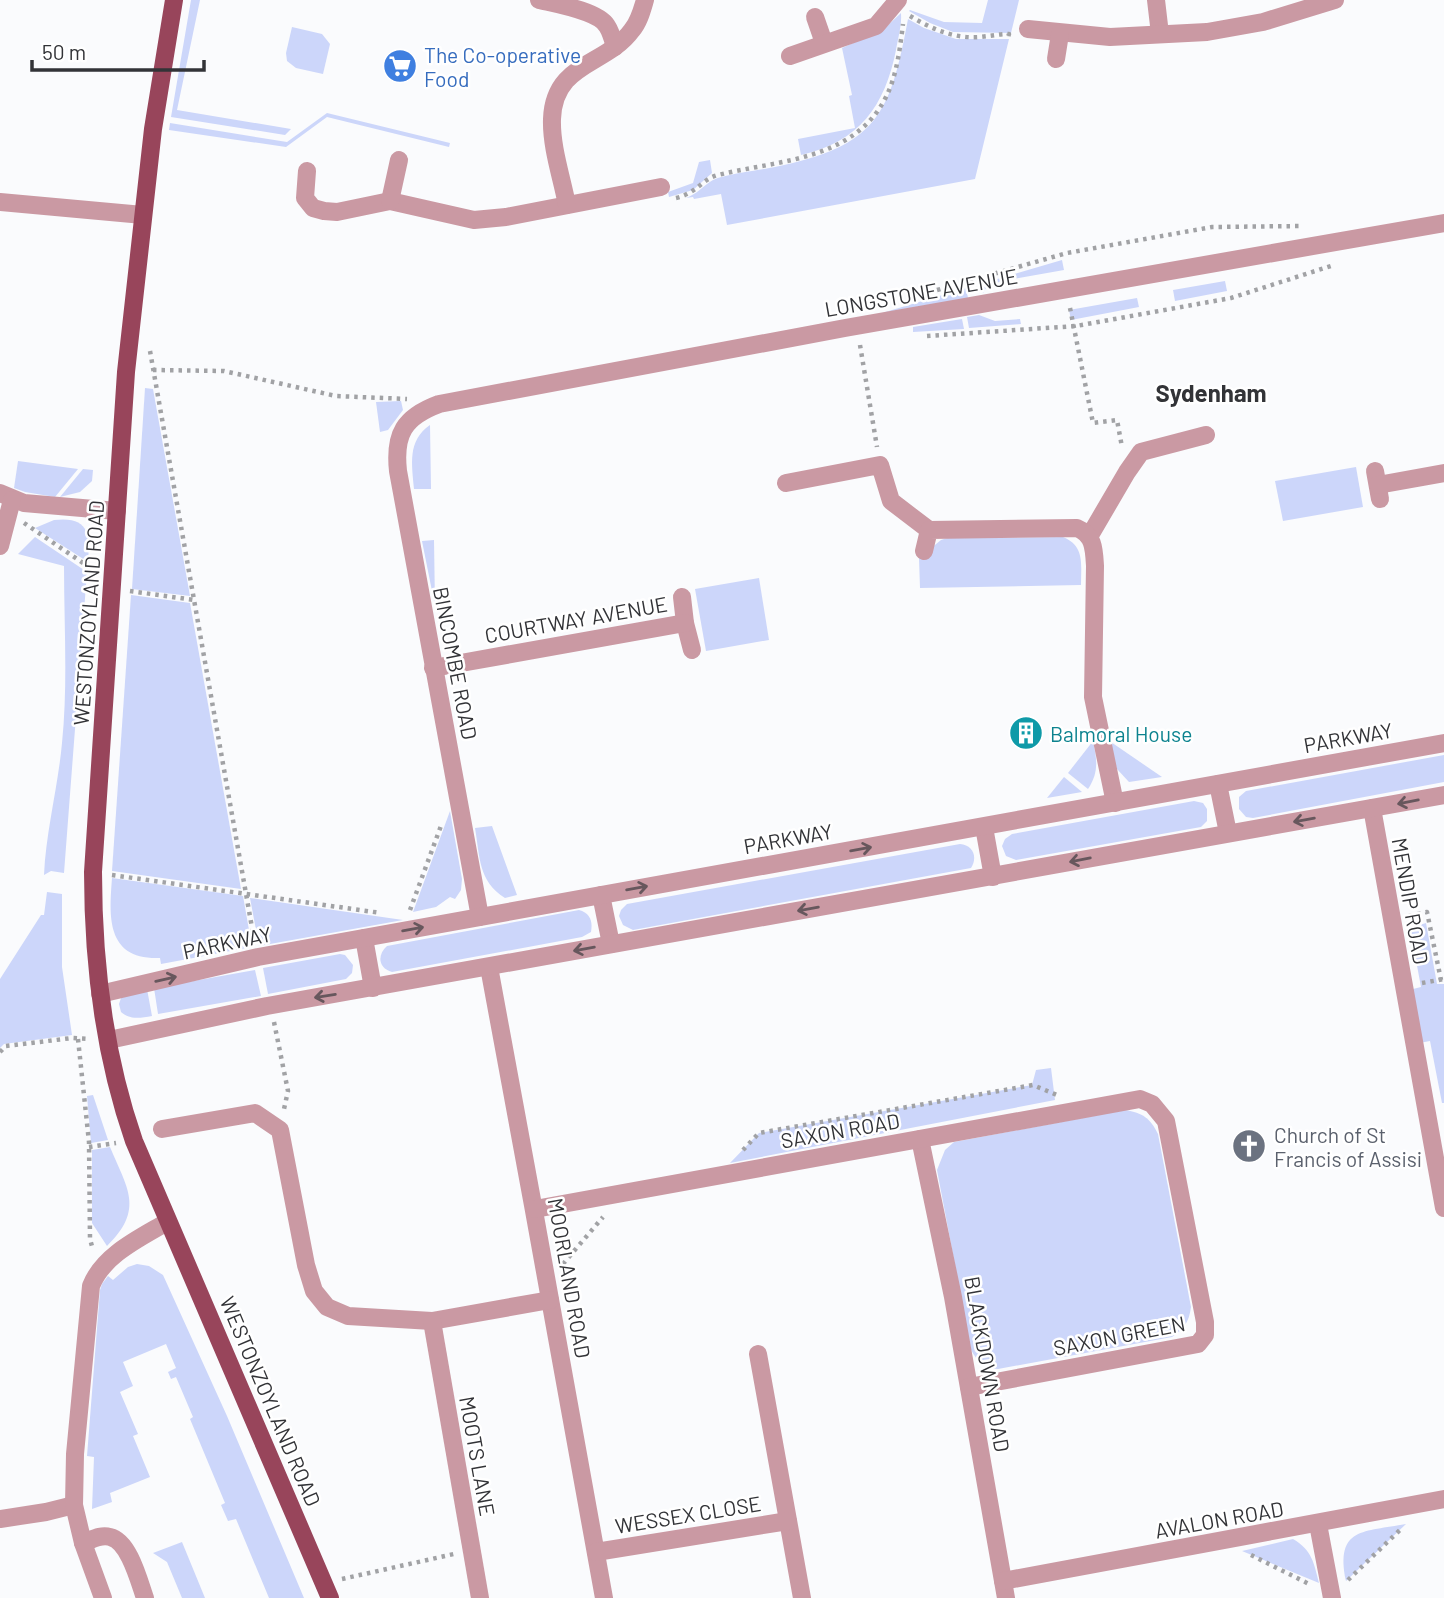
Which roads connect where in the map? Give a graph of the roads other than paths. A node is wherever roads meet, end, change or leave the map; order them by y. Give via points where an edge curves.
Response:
1 (174, 0) edge
2 (539, 0) edge
3 (645, 0) edge
4 (1156, 0) edge
5 (1335, 0) edge
6 (897, 2) edge
7 (815, 17) dead end
8 (1028, 29) road end
9 (1060, 34) junction
10 (1160, 34) junction
11 (824, 43) junction
12 (615, 47) junction
13 (790, 56) dead end
14 (1056, 59) dead end
15 (399, 160) dead end
16 (307, 171) dead end
17 (661, 187) road end
18 (390, 201) junction
19 (0, 202) edge
20 (567, 205) junction
21 (143, 215) junction
22 (1444, 223) edge
23 (410, 418) joint
24 (1206, 435) dead end
25 (1444, 473) edge
26 (786, 484) dead end
27 (1378, 485) dead end
28 (7, 502) edge
29 (117, 512) junction
30 (929, 530) junction
31 (1090, 537) junction
32 (0, 546) edge
33 (924, 551) dead end
34 (682, 597) dead end
35 (685, 623) junction
36 (692, 650) dead end
37 (433, 668) junction
38 (1444, 743) edge
39 (1218, 783) junction
40 (1444, 795) edge
41 (1115, 803) junction
42 (1372, 808) junction
43 (984, 827) junction
44 (1228, 833) junction
45 (993, 877) junction
46 (601, 895) junction
47 (480, 917) junction
48 (364, 938) junction
49 (611, 944) junction
50 (489, 967) junction
51 (373, 988) junction
52 (100, 994) junction
53 (109, 1040) junction
54 (1153, 1104) joint
55 (162, 1129) dead end
56 (920, 1139) junction
57 (1444, 1208) edge
58 (535, 1209) junction
59 (167, 1222) junction
60 (548, 1292) junction
61 (432, 1321) junction
62 (758, 1354) dead end
63 (969, 1387) junction
64 (1435, 1501) edge
65 (74, 1505) junction
66 (0, 1518) edge
67 (788, 1521) junction
68 (1318, 1524) junction
69 (83, 1543) junction
70 (596, 1552) junction
71 (326, 1590) edge
72 (1004, 1590) edge
73 (1332, 1596) edge
74 (103, 1598) edge
75 (145, 1598) edge
76 (480, 1598) edge
77 (604, 1598) edge
78 (802, 1598) edge

1 - 21 main road, WESTONZOYLAND ROAD
2 - 12 street via 602,20
3 - 12 street via 635,28
4 - 10 street
5 - 10 street via 1235,29
6 - 11 street via 876,26
7 - 11 street
8 - 9 street
9 - 10 street
9 - 14 street
11 - 13 street
12 - 20 street via 569,76 554,105 552,130
15 - 18 street
16 - 18 street via 305,198 313,208 337,212
17 - 20 street
18 - 20 street via 474,220
19 - 21 street
21 - 29 main road, WESTONZOYLAND ROAD
22 - 23 street, LONGSTONE AVENUE via 439,404
23 - 37 street, BINCOMBE ROAD via 397,455
24 - 31 street via 1141,452
25 - 27 street
26 - 30 street via 880,465 891,501
28 - 29 street
28 - 32 street
29 - 52 main road, WESTONZOYLAND ROAD via 93,872
30 - 31 street via 1077,527
30 - 33 street
31 - 41 street via 1095,566 1093,697
34 - 35 street, COURTWAY AVENUE
35 - 36 street, COURTWAY AVENUE
35 - 37 street, COURTWAY AVENUE
37 - 47 street, BINCOMBE ROAD
38 - 39 street, PARKWAY
39 - 41 street, PARKWAY
39 - 44 street
40 -> 42 street
41 - 43 street, PARKWAY
42 -> 44 street
42 - 57 street, MENDIP ROAD
43 - 45 street
46 -> 43 street, PARKWAY
44 -> 45 street
45 -> 49 street
46 - 47 street, PARKWAY
46 - 49 street
48 -> 47 street, PARKWAY
48 - 51 street
52 -> 48 street, PARKWAY
49 -> 50 street
50 - 51 street
50 - 58 street, MOORLAND ROAD
51 -> 53 street
52 - 53 main road, WESTONZOYLAND ROAD
53 - 59 main road, WESTONZOYLAND ROAD via 129,1125
54 - 56 street, SAXON ROAD via 1140,1099
54 - 63 street, SAXON GREEN via 1166,1122 1205,1335 1198,1344
55 - 61 street via 255,1113 280,1130 314,1291 327,1307 348,1317
56 - 58 street, SAXON ROAD
56 - 63 street, BLACKDOWN ROAD
58 - 60 street, MOORLAND ROAD
59 - 65 street via 99,1270 91,1286
59 - 71 main road, WESTONZOYLAND ROAD
60 - 61 street
60 - 70 street, MOORLAND ROAD
61 - 76 street, MOOTS LANE
62 - 67 street, WESSEX CLOSE
63 - 72 street, BLACKDOWN ROAD
64 - 68 street, AVALON ROAD
65 - 66 street
65 - 69 street
67 - 70 street, WESSEX CLOSE
67 - 78 street, WESSEX CLOSE
68 - 72 street, AVALON ROAD
68 - 73 street
69 - 74 street
69 - 75 street via 101,1536 119,1540
70 - 77 street, MOORLAND ROAD

